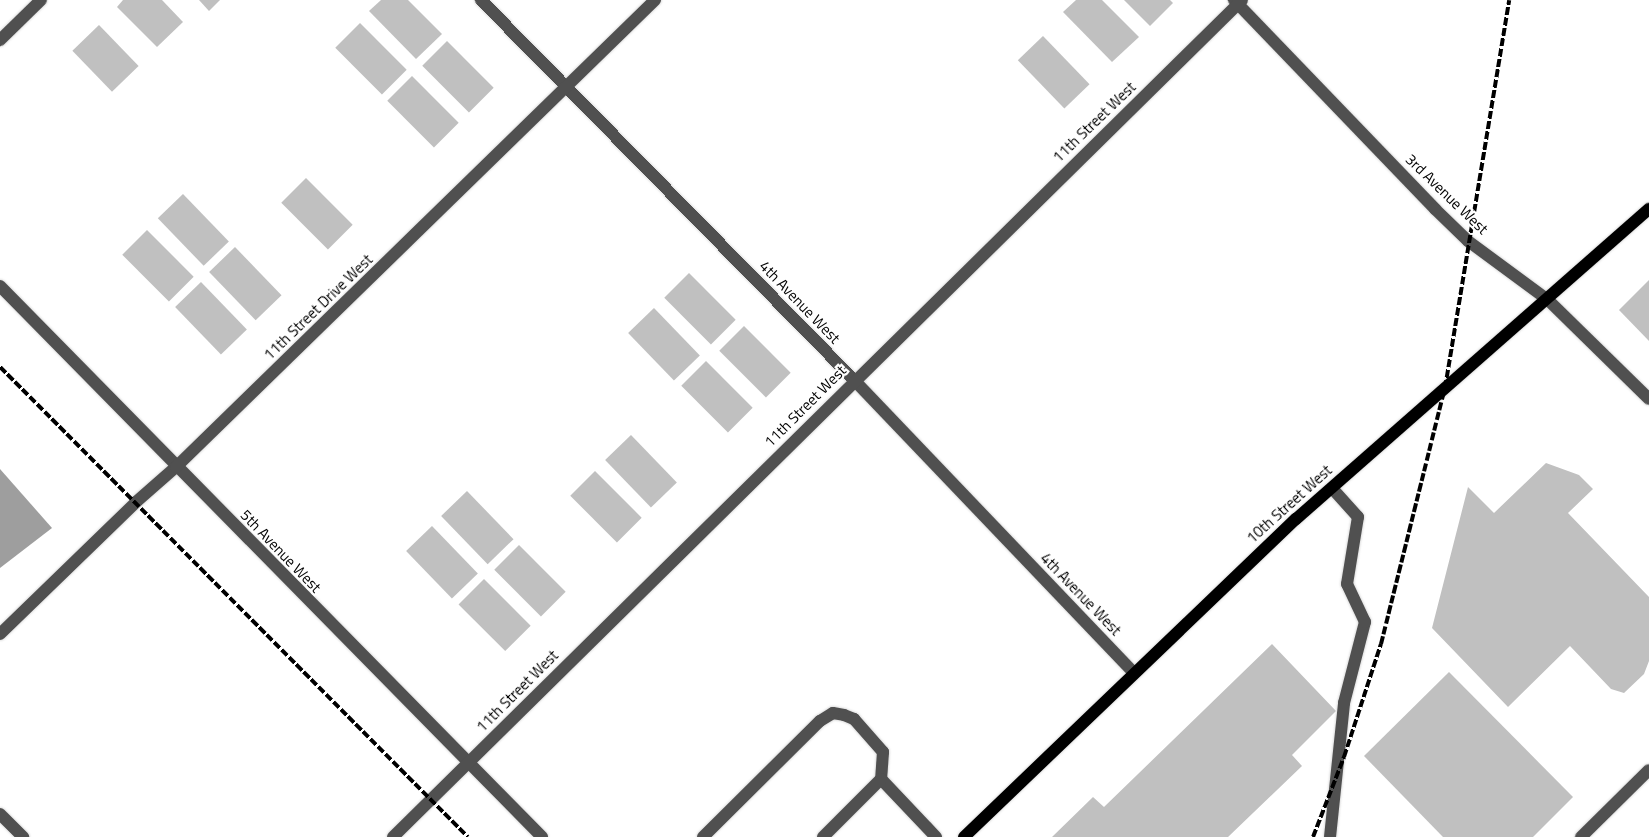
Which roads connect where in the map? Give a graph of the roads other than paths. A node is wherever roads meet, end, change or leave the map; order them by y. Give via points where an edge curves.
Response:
1 (41, 0) edge
2 (481, 0) edge
3 (655, 0) edge
4 (1238, 1) edge
5 (0, 40) edge
6 (566, 88) junction
7 (1649, 209) edge
8 (0, 286) edge
9 (1548, 300) junction
10 (854, 380) junction
11 (1649, 398) edge
12 (176, 467) junction
13 (1332, 488) junction
14 (0, 634) edge
15 (1134, 673) junction
16 (467, 763) junction
17 (1649, 770) edge
18 (881, 779) junction
19 (0, 814) edge
20 (23, 837) edge
21 (393, 837) edge
22 (542, 837) edge
23 (703, 837) edge
24 (822, 837) edge
25 (936, 837) edge
26 (964, 837) edge
27 (1330, 837) edge
28 (1581, 837) edge

1 - 5 street
2 - 6 street, 4th Avenue West
3 - 6 street, 11th Street Drive West
4 - 9 street, 3rd Avenue West via 1442,215 1468,240
4 - 10 street, 11th Street West
6 - 10 street, 4th Avenue West
6 - 12 street, 11th Street Drive West
7 - 9 main road, 10th Street West
8 - 12 street, 5th Avenue West
9 - 11 street, 3rd Avenue West
9 - 13 main road, 10th Street West
10 - 15 street, 4th Avenue West
10 - 16 street, 11th Street West
12 - 14 street, 11th Street Drive West
12 - 16 street, 5th Avenue West
13 - 15 main road, 10th Street West
13 - 27 street via 1358,517 1347,584 1365,622 1344,702
15 - 26 main road, 10th Street West
16 - 21 street, 11th Street West
16 - 22 street, 5th Avenue West
17 - 28 street
18 - 23 street via 883,752 854,719 833,713 820,721
18 - 24 street
18 - 25 street
19 - 20 street

